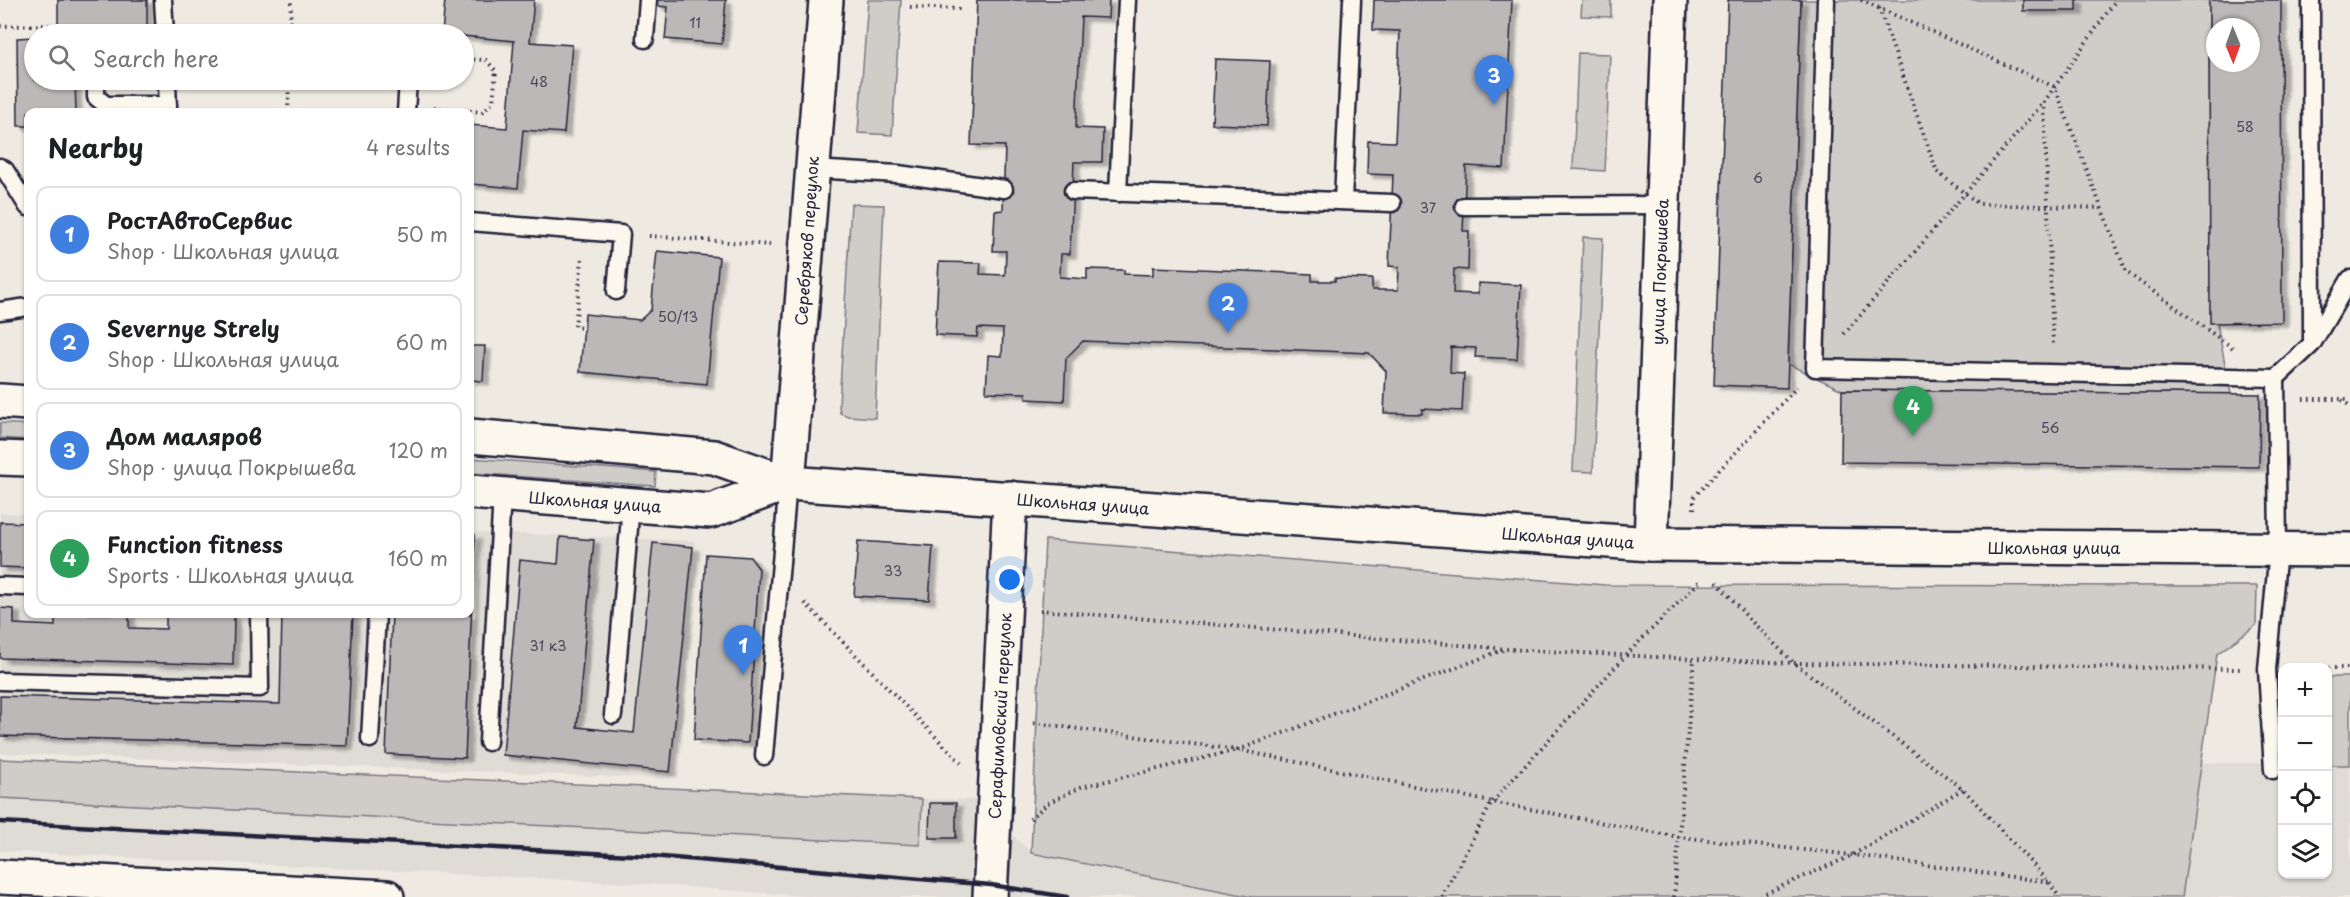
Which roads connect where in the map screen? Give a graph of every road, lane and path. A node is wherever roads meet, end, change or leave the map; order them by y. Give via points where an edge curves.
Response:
1 (163, 0) edge
2 (291, 0) edge
3 (648, 0) edge
4 (826, 0) edge
5 (1127, 0) edge
6 (1352, 0) edge
7 (1670, 0) edge
8 (1826, 0) edge
9 (1861, 0) edge
10 (2116, 0) edge
11 (2311, 0) edge
12 (910, 7) dead end
13 (1879, 8) junction
14 (960, 9) dead end
15 (164, 24) edge
16 (290, 24) edge
17 (0, 26) edge
18 (24, 26) edge
19 (645, 39) dead end
20 (474, 59) edge
21 (2055, 87) junction
22 (96, 90) edge
23 (167, 90) edge
24 (289, 90) edge
25 (407, 90) edge
26 (2044, 102) junction
27 (152, 108) edge
28 (168, 108) edge
29 (288, 108) edge
30 (406, 108) edge
31 (474, 112) edge
32 (0, 167) edge
33 (812, 169) junction
34 (1004, 189) dead end
35 (1073, 191) dead end
36 (1118, 193) junction
37 (1965, 194) junction
38 (24, 201) edge
39 (1343, 201) junction
40 (1392, 203) dead end
41 (1662, 205) junction
42 (1464, 206) dead end
43 (2048, 206) junction
44 (2101, 208) junction
45 (474, 222) edge
46 (584, 231) junction
47 (621, 234) junction
48 (772, 246) dead end
49 (2350, 279) edge
50 (616, 291) dead end
51 (24, 308) edge
52 (0, 311) edge
53 (584, 328) dead end
54 (2312, 344) junction
55 (1815, 368) junction
56 (2054, 373) junction
57 (2276, 378) junction
58 (2276, 399) junction
59 (2341, 399) junction
60 (2350, 399) edge
61 (0, 401) edge
62 (24, 403) edge
63 (2350, 406) edge
64 (474, 436) edge
65 (0, 458) edge
66 (24, 459) edge
67 (788, 483) junction
68 (474, 492) edge
69 (502, 495) junction
70 (1694, 497) dead end
71 (1010, 498) junction
72 (631, 505) junction
73 (1651, 544) junction
74 (2278, 549) junction
75 (2350, 550) edge
76 (780, 577) junction
77 (1701, 580) dead end
78 (1715, 580) dead end
79 (0, 586) edge
80 (24, 587) edge
81 (1034, 610) dead end
82 (259, 618) edge
83 (377, 618) edge
84 (1507, 649) junction
85 (1628, 654) junction
86 (1694, 659) junction
87 (1794, 663) junction
88 (2332, 668) edge
89 (2350, 668) edge
90 (2267, 669) junction
91 (0, 681) edge
92 (613, 715) dead end
93 (1031, 722) dead end
94 (370, 739) dead end
95 (488, 742) dead end
96 (1238, 750) junction
97 (764, 756) dead end
98 (963, 766) dead end
99 (2273, 770) dead end
100 (1963, 789) junction
101 (1492, 802) junction
102 (1026, 822) dead end
103 (1679, 837) junction
104 (1853, 855) junction
105 (0, 877) edge
106 (2049, 882) junction
107 (387, 897) edge
108 (990, 897) edge
109 (1442, 897) edge
110 (1674, 897) edge
111 (1761, 897) edge
112 (2059, 897) edge

1 - 15 lane
2 - 16 path
3 - 19 lane
4 - 33 street, Серебряков переулок
5 - 36 lane
6 - 39 lane
7 - 41 street, улица Покрышева
8 - 55 lane
9 - 13 path
10 - 21 path
11 - 54 lane
12 - 14 path
13 - 21 path
13 - 37 path via 1937,172
17 - 18 path
20 - 31 path via 486,60 496,71 493,102 482,112
21 - 26 path
21 - 44 path
22 - 27 lane via 96,97 106,105
23 - 28 lane
24 - 29 path
25 - 30 lane
26 - 37 path
26 - 43 path
32 - 38 lane
33 - 34 lane via 898,174
33 - 67 street, Серебряков переулок
35 - 36 lane
36 - 39 lane
37 - 43 path via 1979,204
37 - 55 path
39 - 40 lane
41 - 42 lane
41 - 73 street, улица Покрышева
43 - 44 path
43 - 56 path
44 - 57 path via 2126,272
45 - 46 lane
46 - 47 lane
46 - 53 path via 575,327
47 - 48 path
47 - 50 lane
49 - 54 lane
51 - 52 lane
54 - 57 lane
55 - 56 lane
55 - 70 path
56 - 57 lane
57 - 58 lane
58 - 59 path
58 - 74 lane
59 - 60 path
59 - 63 path
61 - 62 street
64 - 67 street, Школьная улица via 714,457
65 - 66 street
67 - 71 street, Школьная улица
67 - 72 street, Школьная улица via 711,511
67 - 76 lane
68 - 69 street, Школьная улица
69 - 72 street, Школьная улица
69 - 95 lane
71 - 73 street, Школьная улица
71 - 108 street, Серафимовский переулок
72 - 92 lane
73 - 74 street, Школьная улица
74 - 75 street, Школьная улица
74 - 90 lane
76 - 97 lane
76 - 98 path
77 - 85 path
78 - 87 path
79 - 80 lane
81 - 84 path
82 - 91 lane via 260,688
83 - 94 lane
84 - 85 path
84 - 96 path
85 - 86 path
85 - 101 path
86 - 87 path
86 - 103 path
87 - 90 path
87 - 100 path
88 - 89 path
90 - 99 lane
93 - 96 path
96 - 101 path
96 - 102 path via 1081,787 1048,802
100 - 104 path
100 - 106 path
101 - 103 path
101 - 109 path
103 - 104 path
103 - 110 path
104 - 106 path
104 - 111 path
105 - 107 street
106 - 112 path

